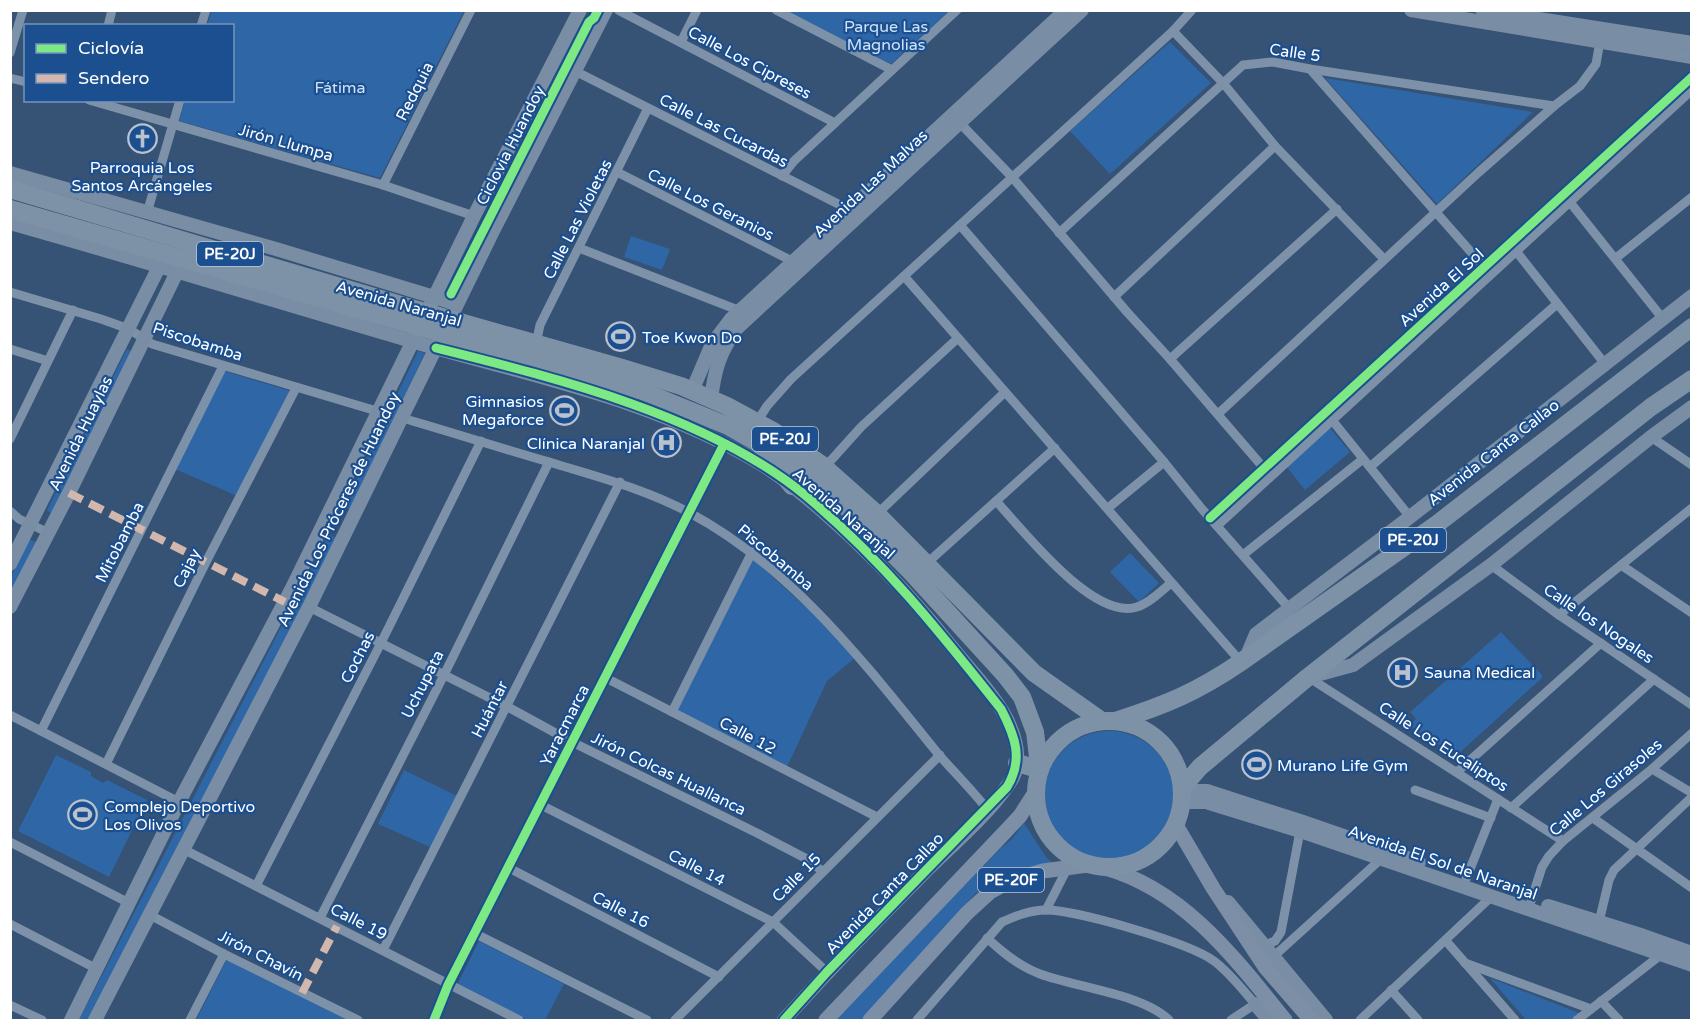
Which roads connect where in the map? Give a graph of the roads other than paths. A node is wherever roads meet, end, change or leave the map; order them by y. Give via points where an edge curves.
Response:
1 (23, 10) edge
2 (471, 10) edge
3 (580, 10) edge
4 (606, 10) edge
5 (618, 10) edge
6 (698, 10) edge
7 (776, 10) edge
8 (957, 10) edge
9 (1066, 10) edge
10 (1082, 10) edge
11 (1192, 10) edge
12 (1411, 10) edge
13 (1482, 10) edge
14 (1548, 16) edge
15 (1173, 31) junction
16 (1600, 41) junction
17 (681, 42) junction
18 (1692, 43) edge
19 (10, 53) edge
20 (1692, 57) edge
21 (1310, 69) junction
22 (892, 70) junction
23 (575, 71) junction
24 (1692, 77) edge
25 (1223, 83) junction
26 (1692, 90) edge
27 (96, 102) edge
28 (179, 102) edge
29 (1554, 106) junction
30 (648, 108) junction
31 (956, 119) junction
32 (835, 123) junction
33 (173, 125) junction
34 (1275, 146) junction
35 (617, 172) junction
36 (10, 173) edge
37 (782, 176) junction
38 (1012, 177) junction
39 (383, 185) junction
40 (10, 189) edge
41 (1692, 197) edge
42 (1569, 201) junction
43 (10, 209) edge
44 (1336, 209) junction
45 (147, 213) junction
46 (855, 213) junction
47 (1436, 214) junction
48 (474, 216) junction
49 (10, 223) edge
50 (960, 225) junction
51 (1059, 233) junction
52 (1513, 247) junction
53 (579, 248) junction
54 (1616, 258) junction
55 (1384, 259) junction
56 (163, 261) junction
57 (792, 261) junction
58 (1485, 268) junction
59 (177, 272) junction
60 (904, 276) junction
61 (10, 292) edge
62 (1692, 296) edge
63 (1114, 297) junction
64 (1557, 304) junction
65 (73, 310) junction
66 (745, 313) junction
67 (1663, 319) junction
68 (424, 320) junction
69 (446, 326) junction
70 (1692, 327) edge
71 (129, 329) junction
72 (958, 338) junction
73 (144, 340) junction
74 (536, 344) junction
75 (10, 349) edge
76 (1170, 359) junction
77 (48, 360) junction
78 (1605, 364) junction
79 (223, 366) junction
80 (1692, 379) edge
81 (296, 388) junction
82 (692, 391) junction
83 (1005, 392) junction
84 (711, 399) junction
85 (1692, 407) edge
86 (380, 412) junction
87 (1218, 414) junction
88 (402, 418) junction
89 (1332, 420) junction
90 (757, 422) junction
91 (1651, 437) junction
92 (10, 439) edge
93 (481, 441) junction
94 (756, 442) junction
95 (724, 444) junction
96 (1055, 448) junction
97 (1363, 459) junction
98 (549, 462) junction
99 (1164, 462) junction
100 (1692, 465) edge
101 (825, 467) junction
102 (1370, 467) junction
103 (1268, 473) junction
104 (620, 482) junction
105 (792, 486) junction
106 (996, 501) junction
107 (1108, 508) junction
108 (1692, 508) edge
109 (332, 509) junction
110 (10, 511) edge
111 (690, 512) junction
112 (877, 514) junction
113 (1410, 517) junction
114 (353, 519) junction
115 (1214, 522) junction
116 (31, 526) junction
117 (49, 533) junction
118 (752, 552) junction
119 (1243, 555) junction
120 (10, 564) edge
121 (926, 564) junction
122 (1491, 565) junction
123 (1621, 565) junction
124 (1171, 583) junction
125 (10, 607) edge
126 (309, 607) junction
127 (1689, 607) edge
128 (1289, 608) junction
129 (1559, 615) junction
130 (381, 643) junction
131 (1601, 643) junction
132 (1244, 660) junction
133 (444, 675) junction
134 (1308, 677) junction
135 (606, 678) junction
136 (1654, 679) junction
137 (1692, 705) edge
138 (508, 706) junction
139 (672, 712) junction
140 (10, 715) edge
141 (1109, 721) junction
142 (41, 731) junction
143 (1692, 733) edge
144 (572, 742) junction
145 (940, 755) junction
146 (1017, 763) junction
147 (106, 764) junction
148 (1038, 767) junction
149 (1652, 769) junction
150 (1457, 772) junction
151 (1414, 790) dead end
152 (1034, 794) junction
153 (1182, 794) junction
154 (1692, 795) edge
155 (1498, 799) junction
156 (179, 802) junction
157 (541, 805) junction
158 (1511, 808) junction
159 (987, 809) junction
160 (877, 817) junction
161 (1491, 818) junction
162 (1593, 818) junction
163 (1176, 825) junction
164 (1300, 831) junction
165 (1563, 841) junction
166 (10, 842) edge
167 (1637, 847) junction
168 (183, 849) junction
169 (1381, 859) junction
170 (1096, 866) junction
171 (1068, 867) junction
172 (509, 868) junction
173 (822, 872) junction
174 (1466, 879) junction
175 (256, 886) junction
176 (1213, 888) junction
177 (1692, 888) edge
178 (1491, 897) junction
179 (1531, 901) junction
180 (129, 903) junction
181 (1046, 910) junction
182 (150, 915) junction
183 (320, 918) junction
184 (773, 922) junction
185 (1599, 922) junction
186 (10, 924) edge
187 (476, 934) junction
188 (987, 938) junction
189 (1446, 941) junction
190 (1265, 945) junction
191 (1664, 949) junction
192 (383, 950) junction
193 (1692, 952) edge
194 (224, 954) junction
195 (1273, 957) junction
196 (1465, 963) junction
197 (1692, 965) edge
198 (97, 969) junction
199 (827, 972) junction
200 (719, 977) junction
201 (448, 985) junction
202 (1391, 990) junction
203 (1601, 1001) junction
204 (1255, 1004) junction
205 (10, 1005) edge
206 (1591, 1009) junction
207 (42, 1020) edge
208 (71, 1020) edge
209 (95, 1020) edge
210 (190, 1020) edge
211 (358, 1020) edge
212 (434, 1020) edge
213 (519, 1020) edge
214 (647, 1020) edge
215 (675, 1020) edge
216 (784, 1020) edge
217 (826, 1020) edge
218 (870, 1020) edge
219 (917, 1020) edge
220 (1169, 1020) edge
221 (1231, 1020) edge
222 (1269, 1020) edge
223 (1285, 1020) edge
224 (1311, 1020) edge
225 (1326, 1020) edge
226 (1360, 1020) edge
227 (1418, 1020) edge
228 (1515, 1020) edge
229 (1577, 1020) edge
230 (1619, 1020) edge

1 - 19 street
2 - 39 street, Redquia
3 - 48 street, Avenida Los Próceres de Huandoy
4 - 23 street, Avenida Los Próceres de Huandoy
5 - 17 street, Calle Los Cipreses
6 - 17 street
7 - 22 street
8 - 22 street
9 - 31 street, Avenida Las Malvas
10 - 31 street, Avenida Las Malvas
11 - 15 street
12 - 16 street
13 - 14 street
14 - 18 street
15 - 25 street
15 - 38 street
16 - 20 street
16 - 29 street via 1596,64 1588,76
17 - 32 street, Calle Los Cipreses
21 - 25 street, Calle 5 via 1258,62 1243,65
21 - 29 street, Calle 5
21 - 47 street
22 - 32 street
23 - 30 street, Calle Las Cucardas
23 - 69 street, Avenida Los Próceres de Huandoy
24 - 52 street, Avenida El Sol
25 - 34 street
25 - 51 street, Calle 5
26 - 42 street, Avenida El Sol
27 - 33 street, Jirón Llumpa
28 - 33 street
29 - 47 street
30 - 35 street, Calle Las Violetas
30 - 37 street, Calle Las Cucardas
31 - 38 street
31 - 46 street, Avenida Las Malvas
32 - 37 street
33 - 39 street, Jirón Llumpa
33 - 45 street
34 - 44 street
34 - 63 street
35 - 53 street, Calle Las Violetas
35 - 57 street, Calle Los Geranios
36 - 45 street, Avenida Naranjal
37 - 46 street, Calle Las Cucardas
38 - 50 street
38 - 51 street
39 - 48 street, Jirón Llumpa
40 - 68 highway, Avenida Naranjal / PE-20J
41 - 54 street
42 - 52 street, Avenida El Sol
42 - 54 street
43 - 56 highway, Avenida Naranjal / PE-20J
44 - 55 street
44 - 76 street
45 - 68 street, Avenida Naranjal via 271,248
46 - 57 street, Avenida Las Malvas
46 - 66 street, Avenida Las Malvas
47 - 55 street
47 - 58 street
48 - 68 street, Avenida Los Próceres de Huandoy
49 - 56 street, Avenida Naranjal
50 - 60 street
50 - 99 street
51 - 63 street
52 - 58 street, Avenida El Sol
52 - 64 street
52 - 89 street, Avenida El Sol
53 - 66 street
53 - 74 street, Calle Las Violetas via 540,325
54 - 67 street
55 - 87 street
56 - 59 street, Avenida Naranjal
56 - 68 highway, Avenida Naranjal / PE-20J
56 - 71 street, Avenida Huaylas
57 - 66 street, Avenida Las Malvas
58 - 103 street, Avenida El Sol
59 - 68 street, Avenida Naranjal
59 - 73 street, Avenida Huaylas
60 - 72 street
60 - 90 street via 785,384
61 - 65 street, Piscobamba
62 - 67 street, Avenida Canta Callao
63 - 76 street
64 - 78 street
64 - 102 street
65 - 71 street, Piscobamba
65 - 77 street
66 - 82 street, Avenida Las Malvas via 717,335
66 - 84 street, Avenida Las Malvas via 721,352
67 - 78 street, Avenida Canta Callao
68 - 69 highway, Avenida Naranjal / PE-20J
68 - 69 street, Avenida Naranjal
68 - 86 street, Avenida Los Próceres de Huandoy
69 - 74 highway, Avenida Naranjal / PE-20J
69 - 88 street, Avenida Los Próceres de Huandoy
69 - 94 highway, Avenida Naranjal / PE-20J via 642,391 728,426
69 - 95 street, Avenida Naranjal
70 - 132 highway, Avenida Canta Callao / PE-20J via 1437,524
71 - 73 street, Piscobamba
71 - 116 street, Avenida Huaylas
72 - 83 street
72 - 101 street via 861,427
73 - 79 street, Piscobamba
73 - 117 street, Avenida Huaylas
74 - 82 highway, Avenida Naranjal / PE-20J
75 - 77 street
76 - 87 street
77 - 92 street
78 - 113 street, Avenida Canta Callao
79 - 81 street, Piscobamba
79 - 142 street, Mitobamba
80 - 134 highway, PE-20J
81 - 86 street, Piscobamba
81 - 147 street, Cajay
82 - 84 highway, Avenida Naranjal / PE-20J
83 - 96 street
83 - 112 street
84 - 90 highway, Avenida Naranjal / PE-20J
85 - 91 street
86 - 109 street, Avenida Los Próceres de Huandoy
87 - 103 street
88 - 93 street, Piscobamba
88 - 114 street, Avenida Los Próceres de Huandoy
89 - 97 street
89 - 103 street, Avenida El Sol
90 - 101 highway, Avenida Naranjal / PE-20J
91 - 100 street
91 - 122 street
93 - 98 street, Piscobamba
93 - 130 street, Cochas
94 - 105 highway
94 - 148 highway, Avenida Naranjal / PE-20J via 797,465 841,502 1005,675 1031,718
95 - 105 street, Avenida Naranjal
95 - 111 street, Yaracmarca
96 - 106 street
96 - 107 street
97 - 102 street
97 - 119 street
98 - 104 street, Piscobamba
98 - 133 street, Uchupata
99 - 107 street
99 - 115 street
101 - 112 highway, Avenida Naranjal / PE-20J
102 - 113 street
103 - 115 street, Avenida El Sol
104 - 111 street, Piscobamba
104 - 138 street, Huántar
105 - 146 street, Avenida Naranjal via 892,576 935,625 1001,709 1012,733
106 - 121 street
106 - 124 street via 1074,584 1092,596 1126,609 1149,601
107 - 124 street
108 - 123 street
109 - 114 street
109 - 156 street, Avenida Los Próceres de Huandoy
110 - 116 street
111 - 118 street, Piscobamba
111 - 135 street, Yaracmarca
112 - 121 highway, Avenida Naranjal / PE-20J
113 - 128 street, Avenida Canta Callao
114 - 126 street, Avenida Los Próceres de Huandoy
115 - 119 street
116 - 117 street
116 - 120 street, Avenida Huaylas
117 - 125 street, Avenida Huaylas
118 - 139 street
118 - 145 street, Piscobamba via 816,610
119 - 128 street
121 - 141 highway, Avenida Naranjal / PE-20J via 1034,673
122 - 129 street, Calle los Nogales
122 - 134 street via 1353,665
123 - 127 street
123 - 129 street
124 - 132 street
126 - 130 street, Jirón Colcas Huallanca
126 - 168 street, Avenida Los Próceres de Huandoy
128 - 132 street, Avenida Canta Callao via 1256,634
129 - 131 street, Calle los Nogales
130 - 133 street, Jirón Colcas Huallanca
130 - 175 street, Cochas
131 - 136 street, Calle los Nogales
131 - 150 street
132 - 141 highway, Avenida Canta Callao / PE-20J via 1186,696
133 - 138 street, Jirón Colcas Huallanca
133 - 183 street, Uchupata
134 - 150 street, Calle Los Eucaliptos
134 - 153 highway, PE-20J via 1200,767
135 - 139 street, Calle 12
135 - 144 street, Yaracmarca
136 - 137 street, Calle los Nogales
136 - 158 street
138 - 144 street, Jirón Colcas Huallanca
138 - 192 street, Huántar
139 - 160 street, Calle 12
140 - 142 street
141 - 148 highway via 1072,731 1047,752
141 - 153 highway via 1136,726 1168,750 1178,768
142 - 147 street
143 - 149 street, Calle Los Girasoles
144 - 157 street, Yaracmarca
144 - 173 street, Jirón Colcas Huallanca via 759,834 807,859
145 - 159 street, Piscobamba
145 - 160 street, Calle 15
146 - 148 highway
146 - 159 street, Avenida Canta Callao via 1007,787
147 - 156 street
148 - 152 highway, PE-20F
149 - 154 street
149 - 162 street, Calle Los Girasoles
150 - 155 street, Calle Los Eucaliptos
151 - 161 street
152 - 170 highway, PE-20F via 1037,812 1056,845 1071,857
152 - 217 main road, PE-20F via 1005,832
153 - 163 highway, PE-20F
153 - 164 street, Avenida El Sol de Naranjal
153 - 174 street, Avenida El Sol de Naranjal via 1207,791
154 - 167 street
155 - 158 street, Calle Los Eucaliptos
155 - 161 street
156 - 180 street, Avenida Los Próceres de Huandoy
157 - 172 street, Yaracmarca
157 - 184 street, Calle 14
158 - 165 street, Calle Los Eucaliptos
159 - 199 street, Avenida Canta Callao
160 - 173 street, Calle 15
161 - 174 street
162 - 165 street, Calle Los Girasoles
162 - 167 street
163 - 170 highway, PE-20F via 1164,843 1147,857 1126,866
163 - 176 main road
164 - 169 street, Avenida El Sol de Naranjal
164 - 190 street via 1281,932 1275,941
165 - 179 street, Calle Los Girasoles via 1542,867
166 - 180 street
167 - 177 street
167 - 185 street via 1614,870
168 - 175 street, Calle 19
168 - 182 street, Avenida Los Próceres de Huandoy
169 - 178 street, Avenida El Sol de Naranjal
169 - 195 street
170 - 171 main road, PE-20F
170 - 223 main road via 1147,883 1185,909
171 - 181 street
171 - 218 main road, PE-20F via 1012,880 990,892
172 - 187 street, Yaracmarca
172 - 200 street, Calle 16
173 - 184 street, Calle 15
174 - 179 street, Avenida El Sol de Naranjal
175 - 183 street, Calle 19
176 - 190 street
176 - 224 main road via 1265,967
178 - 189 street
178 - 191 street, Avenida El Sol de Naranjal
179 - 185 street, Avenida El Sol de Naranjal
180 - 198 street, Avenida Los Próceres de Huandoy
181 - 188 street via 1002,922
181 - 204 street via 1120,926 1202,954 1233,978
182 - 194 street, Jirón Chavín
182 - 209 street, Avenida Los Próceres de Huandoy
183 - 192 street, Calle 19
184 - 199 street, Calle 14
184 - 200 street, Calle 15
185 - 191 street, Avenida El Sol de Naranjal
186 - 198 street
187 - 201 street, Yaracmarca
187 - 214 street
188 - 219 street
188 - 220 street via 1024,968 1128,999
189 - 196 street
189 - 202 street
190 - 195 street
191 - 193 street, Avenida El Sol de Naranjal
191 - 197 street, Avenida El Sol de Naranjal
191 - 203 street
192 - 201 street, Calle 19
194 - 210 street
194 - 211 street, Jirón Chavín
195 - 225 street
196 - 206 street
196 - 228 street
198 - 208 street, Avenida Los Próceres de Huandoy
199 - 216 street, Avenida Canta Callao
200 - 215 street, Calle 15
201 - 212 street, Yaracmarca
201 - 213 street, Calle 19
202 - 226 street
202 - 227 street
203 - 206 street
203 - 230 street
204 - 221 street
204 - 222 street
205 - 207 street
206 - 229 street

